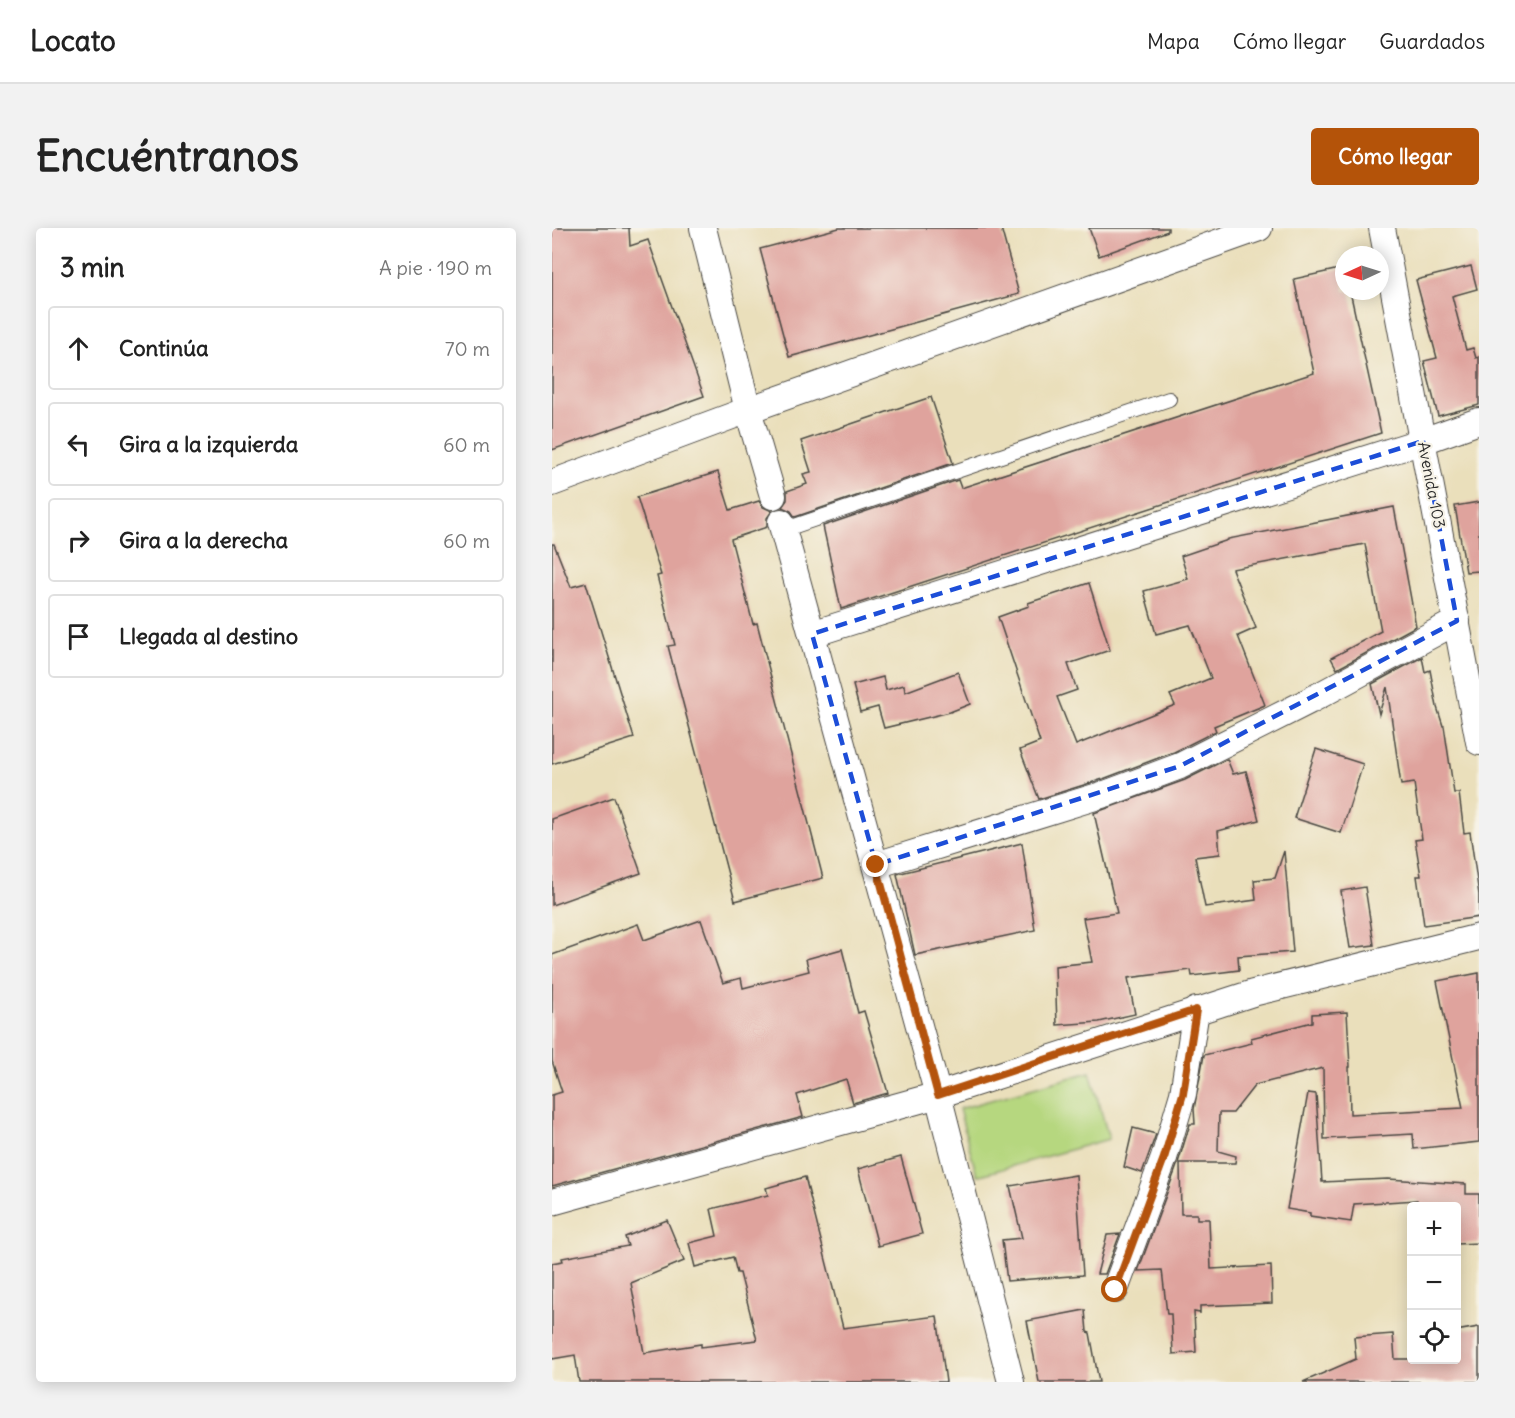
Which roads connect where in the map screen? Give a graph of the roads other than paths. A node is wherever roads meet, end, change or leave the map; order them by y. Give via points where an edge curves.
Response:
1 (703, 228) edge
2 (1259, 228) edge
3 (1382, 228) edge
4 (1169, 399) dead end
5 (748, 410) junction
6 (1479, 421) edge
7 (1423, 441) junction
8 (552, 483) edge
9 (773, 496) dead end
10 (782, 526) joint
11 (1457, 621) junction
12 (812, 634) junction
13 (1478, 731) edge
14 (876, 865) junction
15 (1479, 937) edge
16 (1196, 1010) junction
17 (938, 1095) junction
18 (552, 1202) edge
19 (1115, 1290) dead end
20 (1011, 1382) edge

1 - 5 street
2 - 5 street
3 - 7 street, Avenida 103
4 - 10 lane
5 - 8 street
5 - 9 street
6 - 7 street
7 - 11 street, Avenida 103
7 - 12 street
10 - 12 street
11 - 13 street, Avenida 103
11 - 14 street via 1180,766
12 - 14 street
14 - 17 street
15 - 16 street
16 - 17 street
16 - 19 street via 1183,1094 1164,1158
17 - 18 street
17 - 20 street

